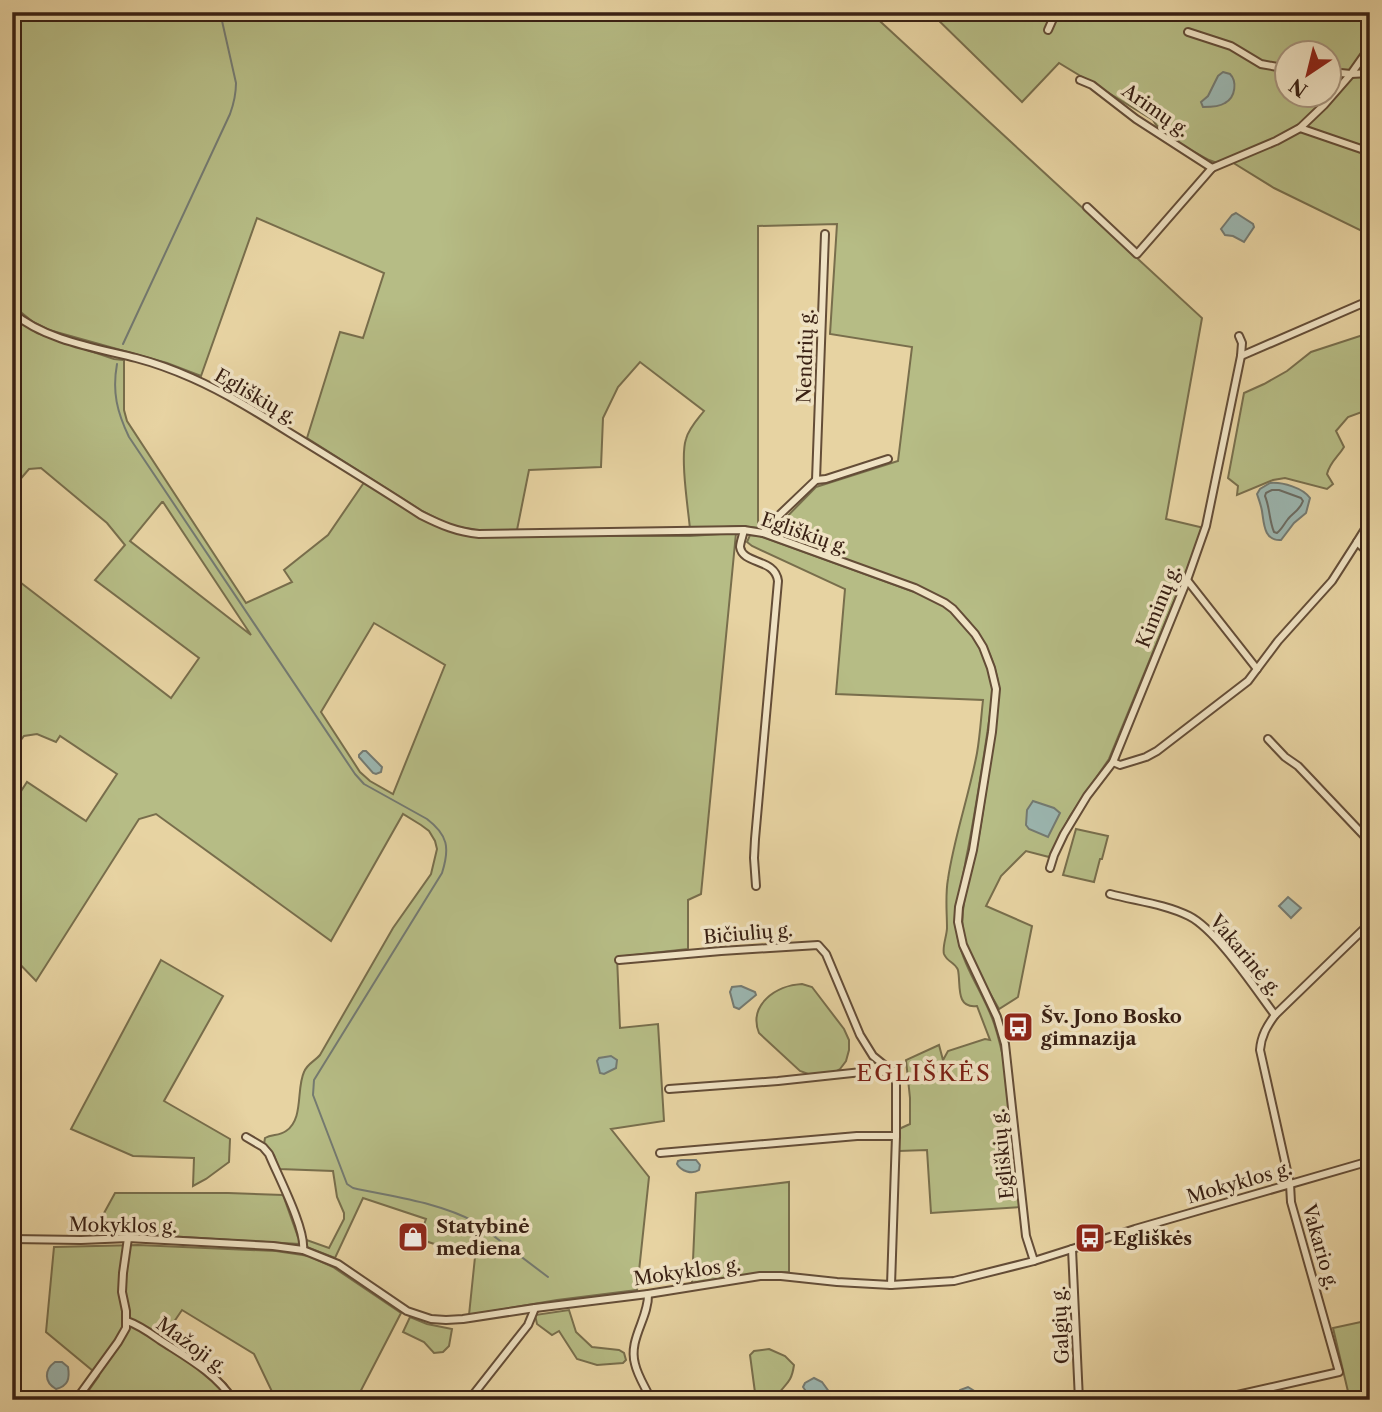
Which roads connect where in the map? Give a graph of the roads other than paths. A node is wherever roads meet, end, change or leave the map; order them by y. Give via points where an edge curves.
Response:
1 (1056, 12) edge
2 (1048, 30) dead end
3 (1188, 32) dead end
4 (1370, 47) edge
5 (1274, 66) edge
6 (1370, 72) edge
7 (1344, 73) edge
8 (1351, 74) junction
9 (1080, 80) dead end
10 (1300, 128) junction
11 (1370, 152) edge
12 (1212, 168) junction
13 (1087, 207) dead end
14 (825, 234) dead end
15 (1370, 304) edge
16 (12, 312) edge
17 (1239, 336) dead end
18 (1241, 356) junction
19 (888, 459) dead end
20 (816, 480) junction
21 (1370, 521) edge
22 (744, 530) junction
23 (763, 533) junction
24 (1357, 542) junction
25 (1370, 554) edge
26 (1186, 580) junction
27 (1257, 669) junction
28 (1268, 739) dead end
29 (1113, 762) junction
30 (1370, 842) edge
31 (1050, 867) dead end
32 (756, 886) dead end
33 (1110, 894) dead end
34 (1370, 923) edge
35 (619, 960) dead end
36 (1275, 1015) junction
37 (893, 1070) junction
38 (669, 1089) dead end
39 (896, 1136) junction
40 (246, 1137) dead end
41 (660, 1153) dead end
42 (1370, 1161) edge
43 (1290, 1184) junction
44 (128, 1238) junction
45 (12, 1239) edge
46 (303, 1250) junction
47 (1072, 1250) junction
48 (1034, 1261) junction
49 (891, 1285) junction
50 (648, 1294) junction
51 (535, 1308) junction
52 (127, 1321) junction
53 (76, 1400) edge
54 (233, 1400) edge
55 (469, 1400) edge
56 (651, 1400) edge
57 (1079, 1400) edge
58 (1215, 1400) edge

1 - 2 street
3 - 5 street
4 - 8 street
6 - 8 street
7 - 8 street
8 - 10 street
9 - 12 street, Arimų g.
10 - 11 street
10 - 12 street
12 - 13 street via 1137,254
14 - 20 street, Nendrių g.
15 - 18 street
16 - 22 street, Egliškių g. via 41,330 194,379 246,406 421,515 463,533
17 - 18 street, Kiminų g.
18 - 26 street, Kiminų g. via 1206,526
19 - 20 street
20 - 23 street
21 - 24 street
22 - 23 street, Egliškių g.
22 - 32 street via 741,551 774,569 778,581 755,839
23 - 48 street, Egliškių g. via 945,603 984,647 996,689 992,733 958,922 963,946 1005,1044 1026,1236
24 - 25 street
24 - 27 street via 1332,581
26 - 27 street
26 - 29 street, Kiminų g.
27 - 29 street via 1248,681 1157,751 1127,764
28 - 30 street
29 - 31 street, Kiminų g. via 1064,834
33 - 36 street, Vakarinė g. via 1193,918 1225,950
34 - 36 street, Vakario g.
35 - 37 street, Bičiulių g. via 818,945 860,1035 873,1056
36 - 43 street, Vakario g. via 1260,1050
37 - 38 street
37 - 39 street
39 - 41 street
39 - 49 street
40 - 46 street via 269,1154 294,1211
42 - 43 street, Mokyklos g.
43 - 47 street, Mokyklos g.
43 - 58 street, Vakario g. via 1291,1202 1339,1373
44 - 45 street, Mokyklos g.
44 - 46 street, Mokyklos g.
44 - 52 street via 122,1292
46 - 51 street, Mokyklos g. via 338,1264 407,1311 431,1319
47 - 48 street, Mokyklos g.
47 - 57 street, Galgių g.
48 - 49 street, Mokyklos g. via 954,1281
49 - 50 street, Mokyklos g. via 760,1276
50 - 51 street, Mokyklos g.
50 - 56 street via 633,1355
51 - 55 street via 528,1325
52 - 53 street via 118,1342
52 - 54 street, Mažoji g. via 206,1371

